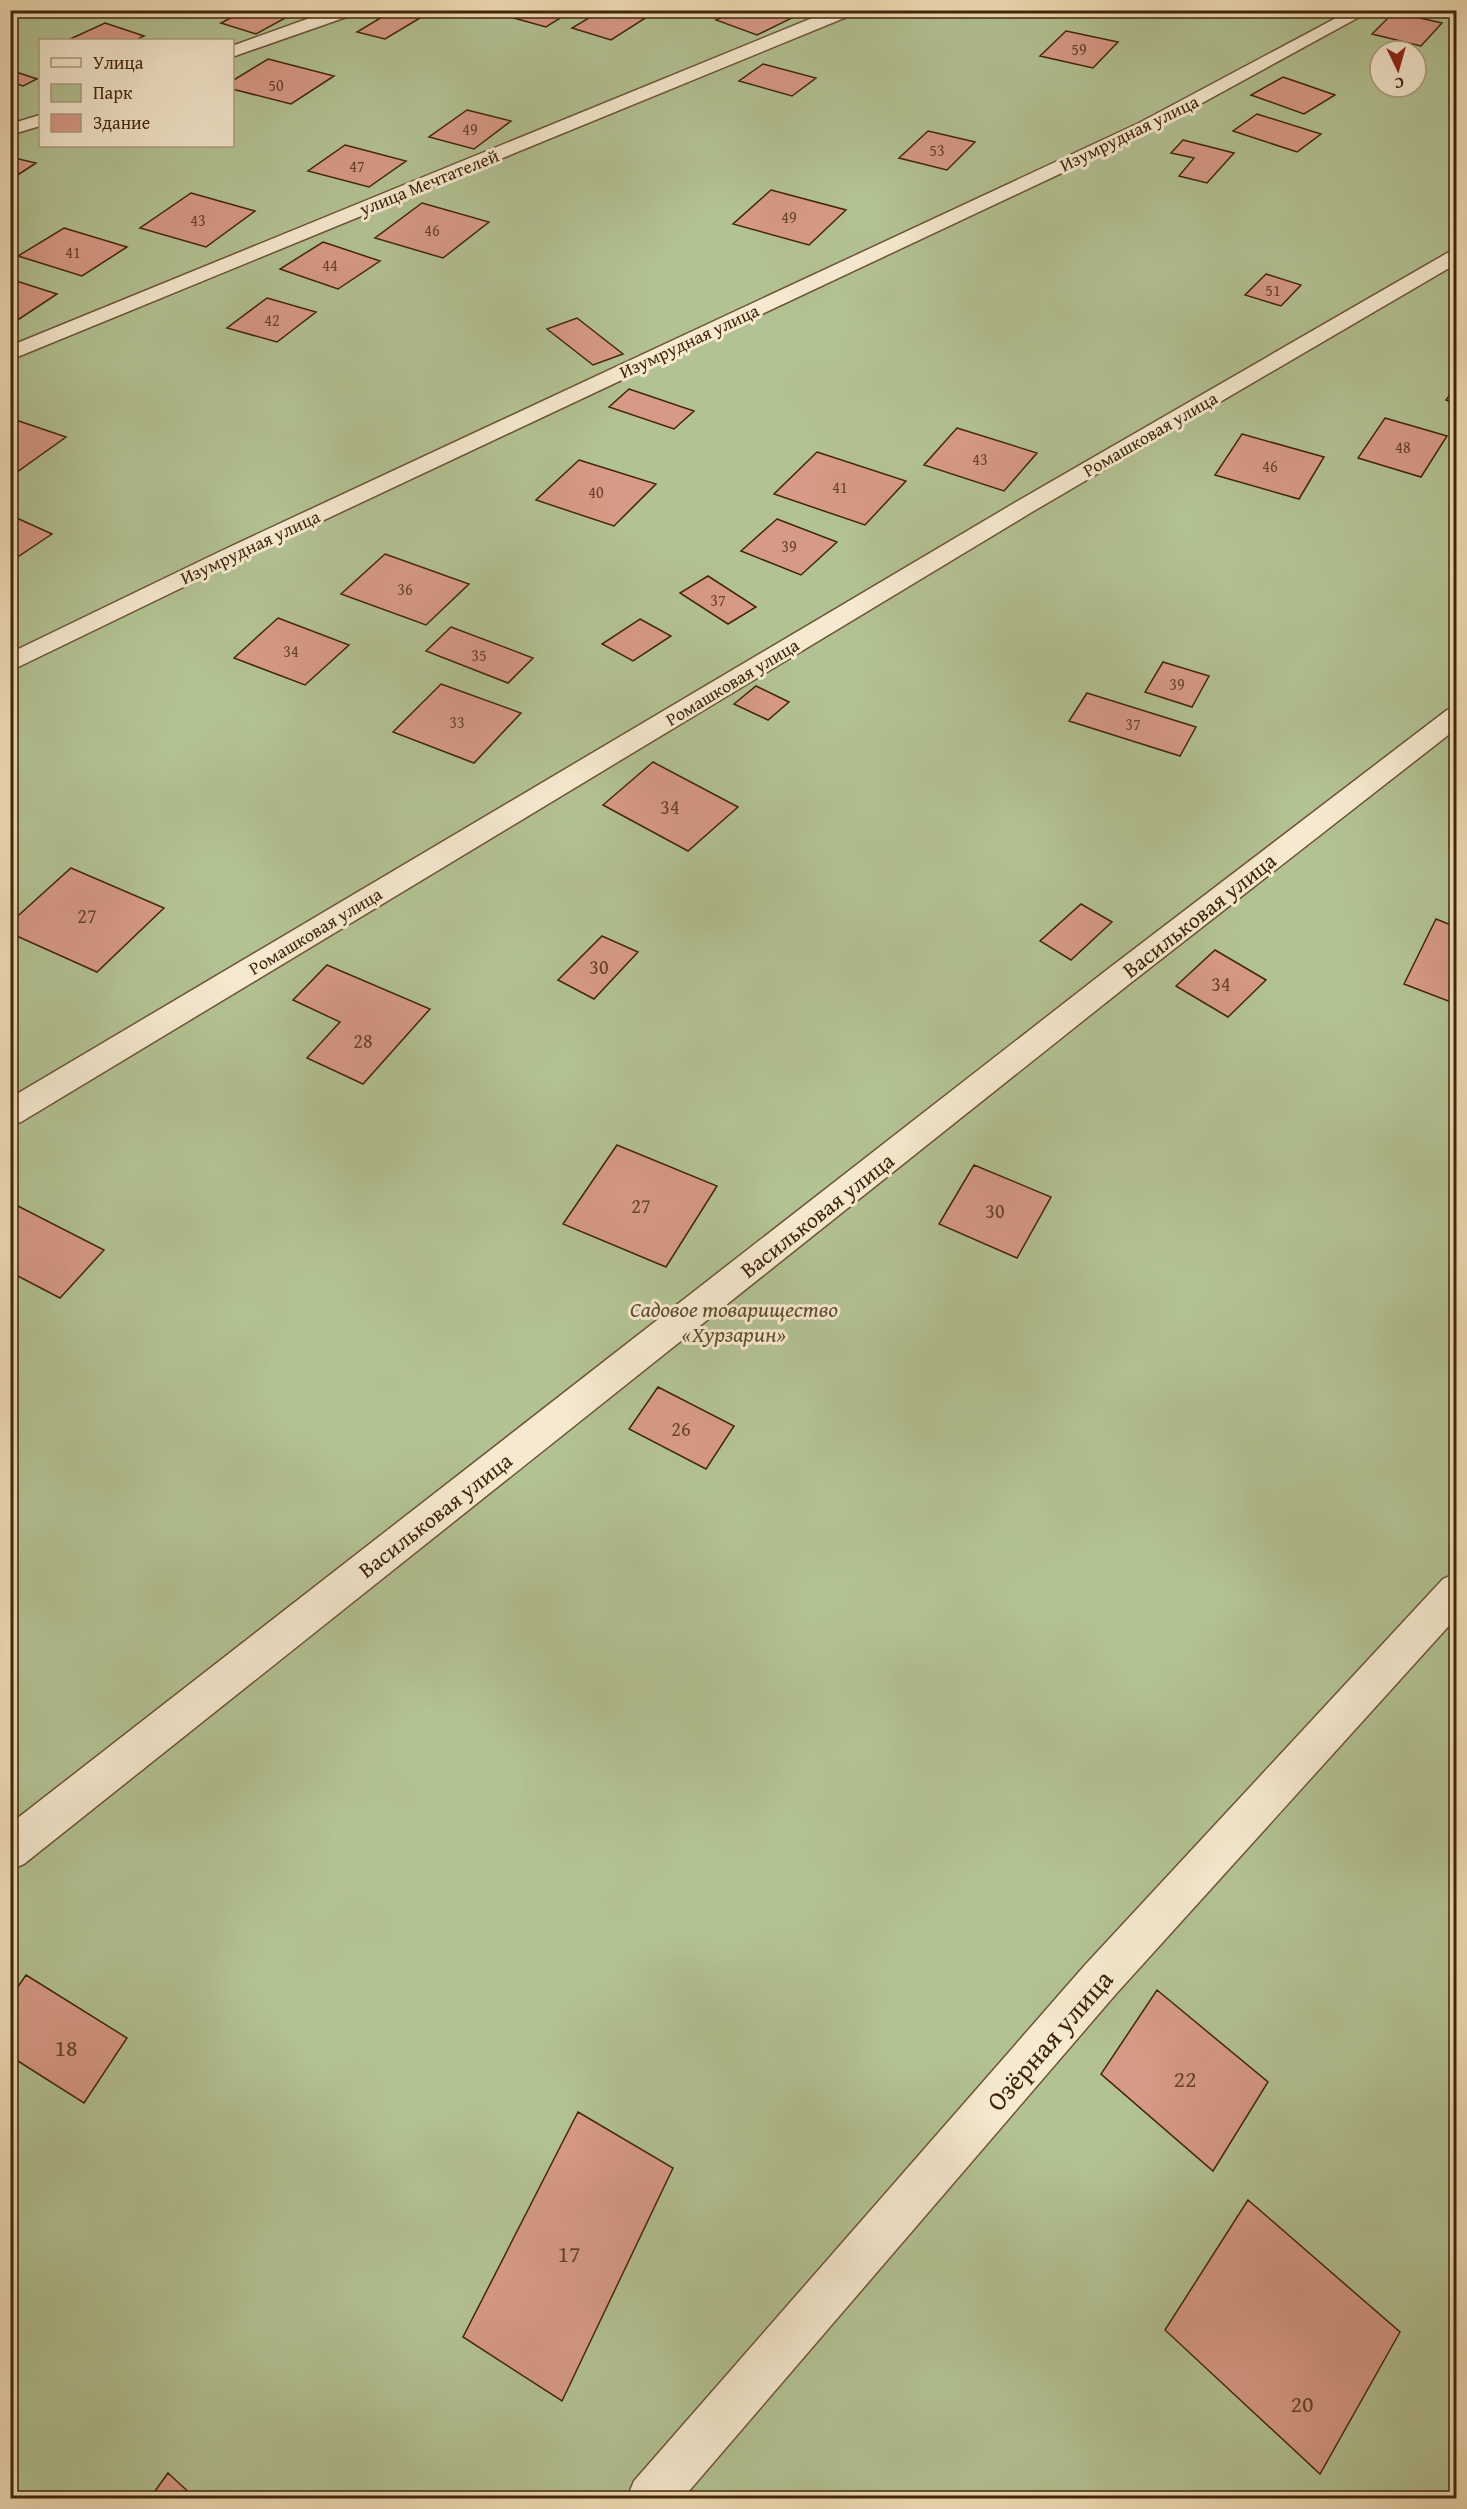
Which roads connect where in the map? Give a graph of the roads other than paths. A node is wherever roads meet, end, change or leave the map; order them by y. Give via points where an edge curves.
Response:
1 (349, 10) edge
2 (848, 10) edge
3 (1364, 10) edge
4 (234, 51) edge
5 (39, 120) edge
6 (10, 130) edge
7 (1456, 256) edge
8 (10, 354) edge
9 (10, 663) edge
10 (1456, 716) edge
11 (10, 1113) edge
12 (1456, 1591) edge
13 (10, 1850) edge
14 (651, 2499) edge

1 - 4 street
2 - 8 street, улица Мечтателей
3 - 9 street, Изумрудная улица via 1145,127 229,556
5 - 6 street
7 - 11 street, Ромашковая улица via 1024,507
10 - 13 street, Васильковая улица via 1099,992
12 - 14 street, Озёрная улица via 1100,1980

